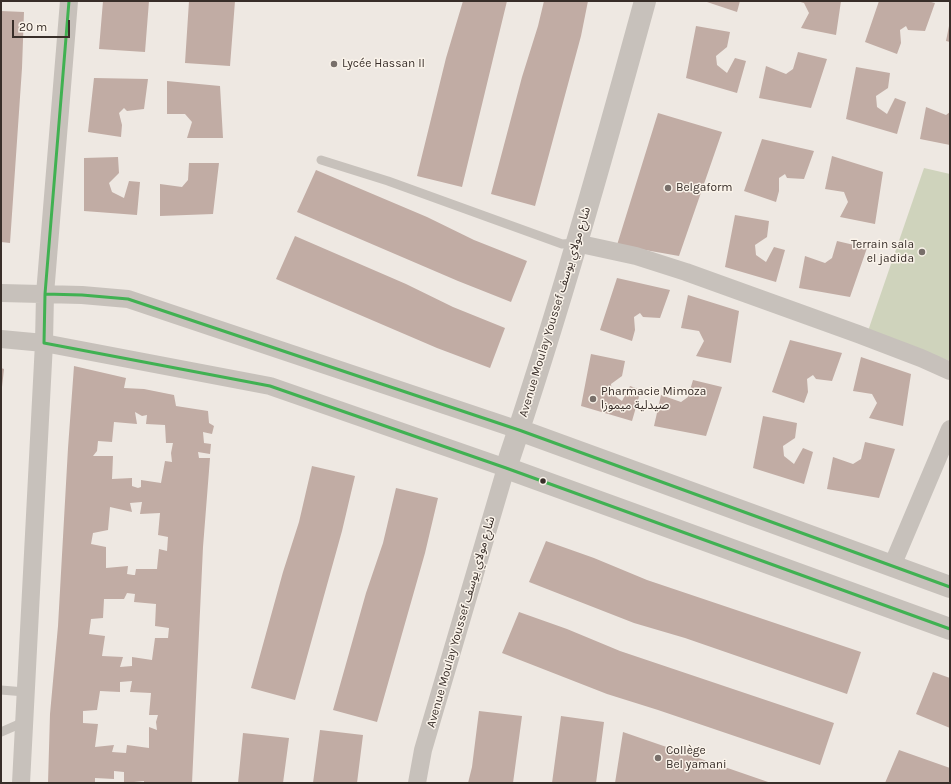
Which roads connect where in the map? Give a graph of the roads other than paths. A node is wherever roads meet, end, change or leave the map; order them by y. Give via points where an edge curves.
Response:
1 (69, 1) edge
2 (645, 1) edge
3 (320, 160) dead end
4 (576, 243) junction
5 (1, 293) edge
6 (45, 294) junction
7 (1, 339) edge
8 (44, 342) junction
9 (950, 371) edge
10 (950, 429) edge
11 (519, 430) junction
12 (506, 468) junction
13 (892, 566) junction
14 (950, 587) edge
15 (950, 629) edge
16 (1, 690) edge
17 (25, 692) junction
18 (24, 722) junction
19 (1, 732) edge
20 (21, 783) edge
21 (417, 783) edge

1 - 6 street
2 - 4 street, Avenue Moulay Youssef شارع مولاي يوسف
3 - 4 lane via 388,181 562,244
4 - 9 street via 636,256 686,272 922,358
4 - 11 street, Avenue Moulay Youssef شارع مولاي يوسف
5 - 6 street
6 - 8 street
6 - 11 street via 128,298
7 - 8 street
8 - 12 street via 270,386
8 - 17 street
10 - 13 street
11 - 12 street, Avenue Moulay Youssef شارع مولاي يوسف
11 - 13 street
12 - 15 street
12 - 21 street, Avenue Moulay Youssef شارع مولاي يوسف via 423,750
13 - 14 street
16 - 17 lane
17 - 18 street
18 - 19 lane
18 - 20 street

